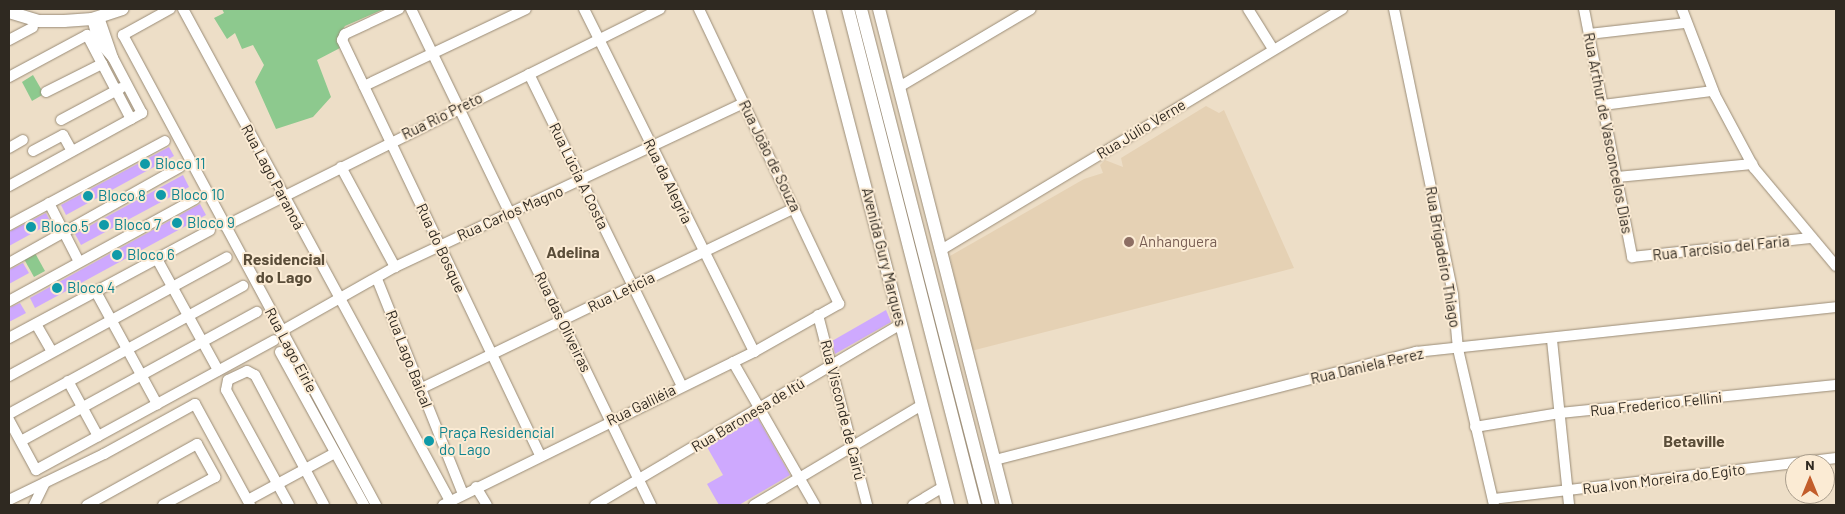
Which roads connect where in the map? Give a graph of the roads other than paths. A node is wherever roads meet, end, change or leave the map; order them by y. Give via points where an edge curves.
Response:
1 (122, 9) edge
2 (170, 9) edge
3 (184, 9) edge
4 (399, 9) edge
5 (411, 9) edge
6 (526, 9) edge
7 (584, 9) edge
8 (660, 9) edge
9 (699, 9) edge
10 (820, 9) edge
11 (848, 9) edge
12 (861, 9) edge
13 (880, 9) edge
14 (1031, 9) edge
15 (1248, 9) edge
16 (1342, 9) edge
17 (1394, 9) edge
18 (1584, 9) edge
19 (1682, 9) edge
20 (9, 12) edge
21 (96, 18) junction
22 (864, 23) junction
23 (1686, 23) junction
24 (33, 27) dead end
25 (1589, 34) junction
26 (599, 39) junction
27 (9, 40) edge
28 (1273, 49) junction
29 (433, 53) junction
30 (102, 64) junction
31 (894, 66) junction
32 (529, 74) junction
33 (9, 77) edge
34 (126, 86) junction
35 (364, 86) junction
36 (899, 87) junction
37 (116, 91) junction
38 (1713, 91) junction
39 (46, 92) dead end
40 (744, 103) junction
41 (1603, 105) junction
42 (459, 108) junction
43 (131, 119) junction
44 (61, 120) dead end
45 (23, 140) dead end
46 (165, 141) dead end
47 (391, 142) junction
48 (652, 147) junction
49 (9, 148) edge
50 (33, 151) dead end
51 (72, 151) junction
52 (1752, 164) junction
53 (341, 167) junction
54 (180, 168) dead end
55 (1617, 177) junction
56 (582, 182) junction
57 (9, 186) edge
58 (283, 196) junction
59 (195, 199) dead end
60 (49, 203) junction
61 (795, 208) junction
62 (510, 211) junction
63 (9, 225) edge
64 (225, 226) junction
65 (210, 230) dead end
66 (64, 233) junction
67 (1810, 238) junction
68 (439, 246) junction
69 (941, 250) junction
70 (703, 252) junction
71 (227, 257) dead end
72 (1632, 257) joint
73 (157, 259) junction
74 (79, 262) junction
75 (9, 263) edge
76 (1836, 266) edge
77 (395, 267) junction
78 (377, 278) junction
79 (172, 286) junction
80 (243, 286) dead end
81 (633, 286) junction
82 (96, 292) junction
83 (339, 300) junction
84 (9, 301) edge
85 (839, 304) joint
86 (1836, 307) edge
87 (258, 312) dead end
88 (818, 315) junction
89 (188, 316) junction
90 (112, 318) junction
91 (562, 320) junction
92 (36, 324) junction
93 (901, 324) junction
94 (277, 336) junction
95 (9, 338) edge
96 (1552, 340) junction
97 (203, 342) junction
98 (127, 348) junction
99 (1458, 349) junction
100 (52, 352) junction
101 (280, 352) dead end
102 (754, 352) junction
103 (492, 354) junction
104 (733, 362) junction
105 (831, 366) junction
106 (218, 370) junction
107 (142, 375) junction
108 (9, 376) edge
109 (68, 381) junction
110 (1836, 385) edge
111 (682, 386) junction
112 (420, 389) junction
113 (157, 404) junction
114 (920, 406) junction
115 (82, 408) junction
116 (759, 408) junction
117 (9, 414) edge
118 (1560, 414) junction
119 (611, 419) junction
120 (9, 420) edge
121 (1475, 427) junction
122 (98, 436) junction
123 (21, 441) junction
124 (852, 447) junction
125 (335, 453) junction
126 (540, 455) junction
127 (1836, 458) edge
128 (995, 460) junction
129 (305, 469) junction
130 (799, 478) junction
131 (637, 481) junction
132 (45, 482) junction
133 (277, 484) junction
134 (476, 487) junction
135 (943, 487) junction
136 (29, 490) junction
137 (1568, 491) junction
138 (463, 494) junction
139 (9, 500) edge
140 (1493, 502) edge
141 (249, 503) edge
142 (447, 503) edge
143 (36, 504) edge
144 (86, 505) edge
145 (164, 505) edge
146 (288, 505) edge
147 (324, 505) edge
148 (364, 505) edge
149 (376, 505) edge
150 (487, 505) edge
151 (596, 505) edge
152 (651, 505) edge
153 (754, 505) edge
154 (815, 505) edge
155 (867, 505) edge
156 (913, 505) edge
157 (948, 505) edge
158 (975, 505) edge
159 (989, 505) edge
160 (1006, 505) edge
161 (1569, 505) edge

1 - 21 main road
2 - 64 street, Rua Lago Eirie via 123,35
3 - 58 street, Rua Lago Paranoá
4 - 35 street, Rua do Bosque via 345,34 342,40
5 - 29 street, Rua das Oliveiras
6 - 29 street
7 - 26 street, Rua da Alegria
8 - 26 street, Rua Rio Preto
9 - 40 street, Rua João de Souza
10 - 93 main road, Avenida Gury Marques
11 - 158 main road, Avenida Gury Marques
12 - 22 main road
13 - 31 main road
14 - 36 street
15 - 28 street
16 - 28 street, Rua Júlio Verne
17 - 99 street, Rua Brigadeiro Thiago via 1453,295
18 - 25 street, Rua Arthur de Vasconcelos Dias
19 - 23 street
20 - 21 main road via 39,21
21 - 34 street via 98,40 113,58
22 - 31 main road
22 - 159 main road
23 - 25 street
23 - 38 street
24 - 27 street
25 - 41 street, Rua Arthur de Vasconcelos Dias
26 - 32 street, Rua Rio Preto
26 - 48 street, Rua da Alegria
28 - 69 street, Rua Júlio Verne
29 - 35 street
29 - 42 street, Rua das Oliveiras
30 - 33 street via 87,35
30 - 37 street
30 - 39 street
31 - 36 main road
32 - 42 street, Rua Rio Preto
32 - 56 street, Rua Lúcia A Costa
34 - 37 street
34 - 43 street via 142,113
35 - 47 street, Rua do Bosque
36 - 69 main road
37 - 43 street
37 - 44 street
38 - 41 street
38 - 52 street
40 - 48 street, Rua Carlos Magno
40 - 61 street, Rua João de Souza
41 - 55 street, Rua Arthur de Vasconcelos Dias
42 - 47 street, Rua Rio Preto
42 - 62 street, Rua das Oliveiras
43 - 51 street
45 - 49 street
46 - 60 street
47 - 53 street, Rua Rio Preto
47 - 68 street, Rua do Bosque
48 - 56 street, Rua Carlos Magno
48 - 70 street, Rua da Alegria
50 - 51 street via 63,135
51 - 57 street
52 - 55 street
52 - 67 street
53 - 58 street, Rua Rio Preto
53 - 77 street
54 - 66 street
55 - 72 street, Rua Arthur de Vasconcelos Dias
56 - 62 street, Rua Carlos Magno
56 - 81 street, Rua Lúcia A Costa
58 - 64 street, Rua Rio Preto
58 - 83 street, Rua Lago Paranoá
59 - 74 street
60 - 63 street
60 - 66 street
61 - 70 street, Rua Letícia
61 - 85 street, Rua João de Souza
62 - 68 street, Rua Carlos Magno
62 - 91 street, Rua das Oliveiras
64 - 94 street, Rua Lago Eirie
65 - 73 street
66 - 74 street
66 - 75 street
67 - 72 street, Rua Tarcísio del Faria
67 - 76 street
68 - 77 street, Rua Carlos Magno
68 - 103 street, Rua do Bosque
69 - 128 main road
70 - 81 street, Rua Letícia
70 - 102 street, Rua da Alegria
71 - 79 street
73 - 79 street
73 - 82 street
74 - 84 street
77 - 78 street, Rua Carlos Magno
78 - 83 street, Rua Carlos Magno
78 - 112 street, Rua Lago Baical
79 - 89 street
79 - 90 street
80 - 89 street
81 - 91 street, Rua Letícia
81 - 111 street, Rua Lúcia A Costa
82 - 90 street
82 - 92 street
83 - 94 street, Rua Carlos Magno
83 - 142 street, Rua Lago Paranoá
85 - 88 street, Rua Galiléia
86 - 96 street, Rua Daniela Perez
87 - 97 street
88 - 102 street, Rua Galiléia
88 - 105 street, Rua Visconde de Cairú
89 - 97 street
89 - 98 street
90 - 98 street
90 - 100 street
91 - 103 street, Rua Letícia
91 - 119 street, Rua das Oliveiras
92 - 95 street
92 - 100 street
93 - 105 street, Rua Baronesa de Itú
93 - 114 main road, Avenida Gury Marques
94 - 106 street, Rua Carlos Magno
94 - 149 street, Rua Lago Eirie
96 - 99 street, Rua Daniela Perez
96 - 118 street
97 - 106 street
97 - 107 street
98 - 107 street
98 - 109 street
99 - 121 street, Rua Brigadeiro Thiago
99 - 128 street, Rua Daniela Perez via 1416,352
100 - 108 street
101 - 125 street
102 - 104 street, Rua Galiléia
103 - 112 street, Rua Letícia
103 - 126 street, Rua do Bosque
104 - 111 street, Rua Galiléia
104 - 116 street
105 - 116 street, Rua Baronesa de Itú
105 - 124 street, Rua Visconde de Cairú
106 - 113 street, Rua Carlos Magno
107 - 113 street
107 - 115 street
109 - 115 street
109 - 117 street
110 - 118 street, Rua Frederico Fellini
111 - 119 street, Rua Galiléia
112 - 138 street, Rua Lago Baical
113 - 122 street, Rua Carlos Magno
114 - 124 street
114 - 135 main road, Avenida Gury Marques
115 - 122 street
115 - 123 street
116 - 130 street
116 - 131 street, Rua Baronesa de Itú
118 - 121 street, Rua Frederico Fellini
118 - 137 street
119 - 126 street, Rua Galiléia
119 - 131 street, Rua das Oliveiras
120 - 123 street
121 - 140 street, Rua Brigadeiro Thiago
122 - 123 street, Rua Carlos Magno via 36,470
124 - 130 street
124 - 155 street, Rua Visconde de Cairú
125 - 129 street
125 - 148 street
126 - 134 street, Rua Galiléia
127 - 137 street, Rua Ivon Moreira do Egito
128 - 160 main road
129 - 133 street
129 - 133 street via 254,375 247,371 228,380 226,390
129 - 147 street
130 - 153 street
130 - 154 street
131 - 151 street, Rua Baronesa de Itú
131 - 152 street, Rua das Oliveiras
132 - 136 street
132 - 141 street via 195,404
132 - 143 street
133 - 141 street
133 - 146 street
134 - 138 street, Rua Galiléia
134 - 150 street
135 - 156 street
135 - 157 main road, Avenida Gury Marques
136 - 139 street
136 - 143 street
137 - 140 street, Rua Ivon Moreira do Egito
137 - 161 street
138 - 142 street, Rua Galiléia
144 - 145 street via 196,444 215,477

